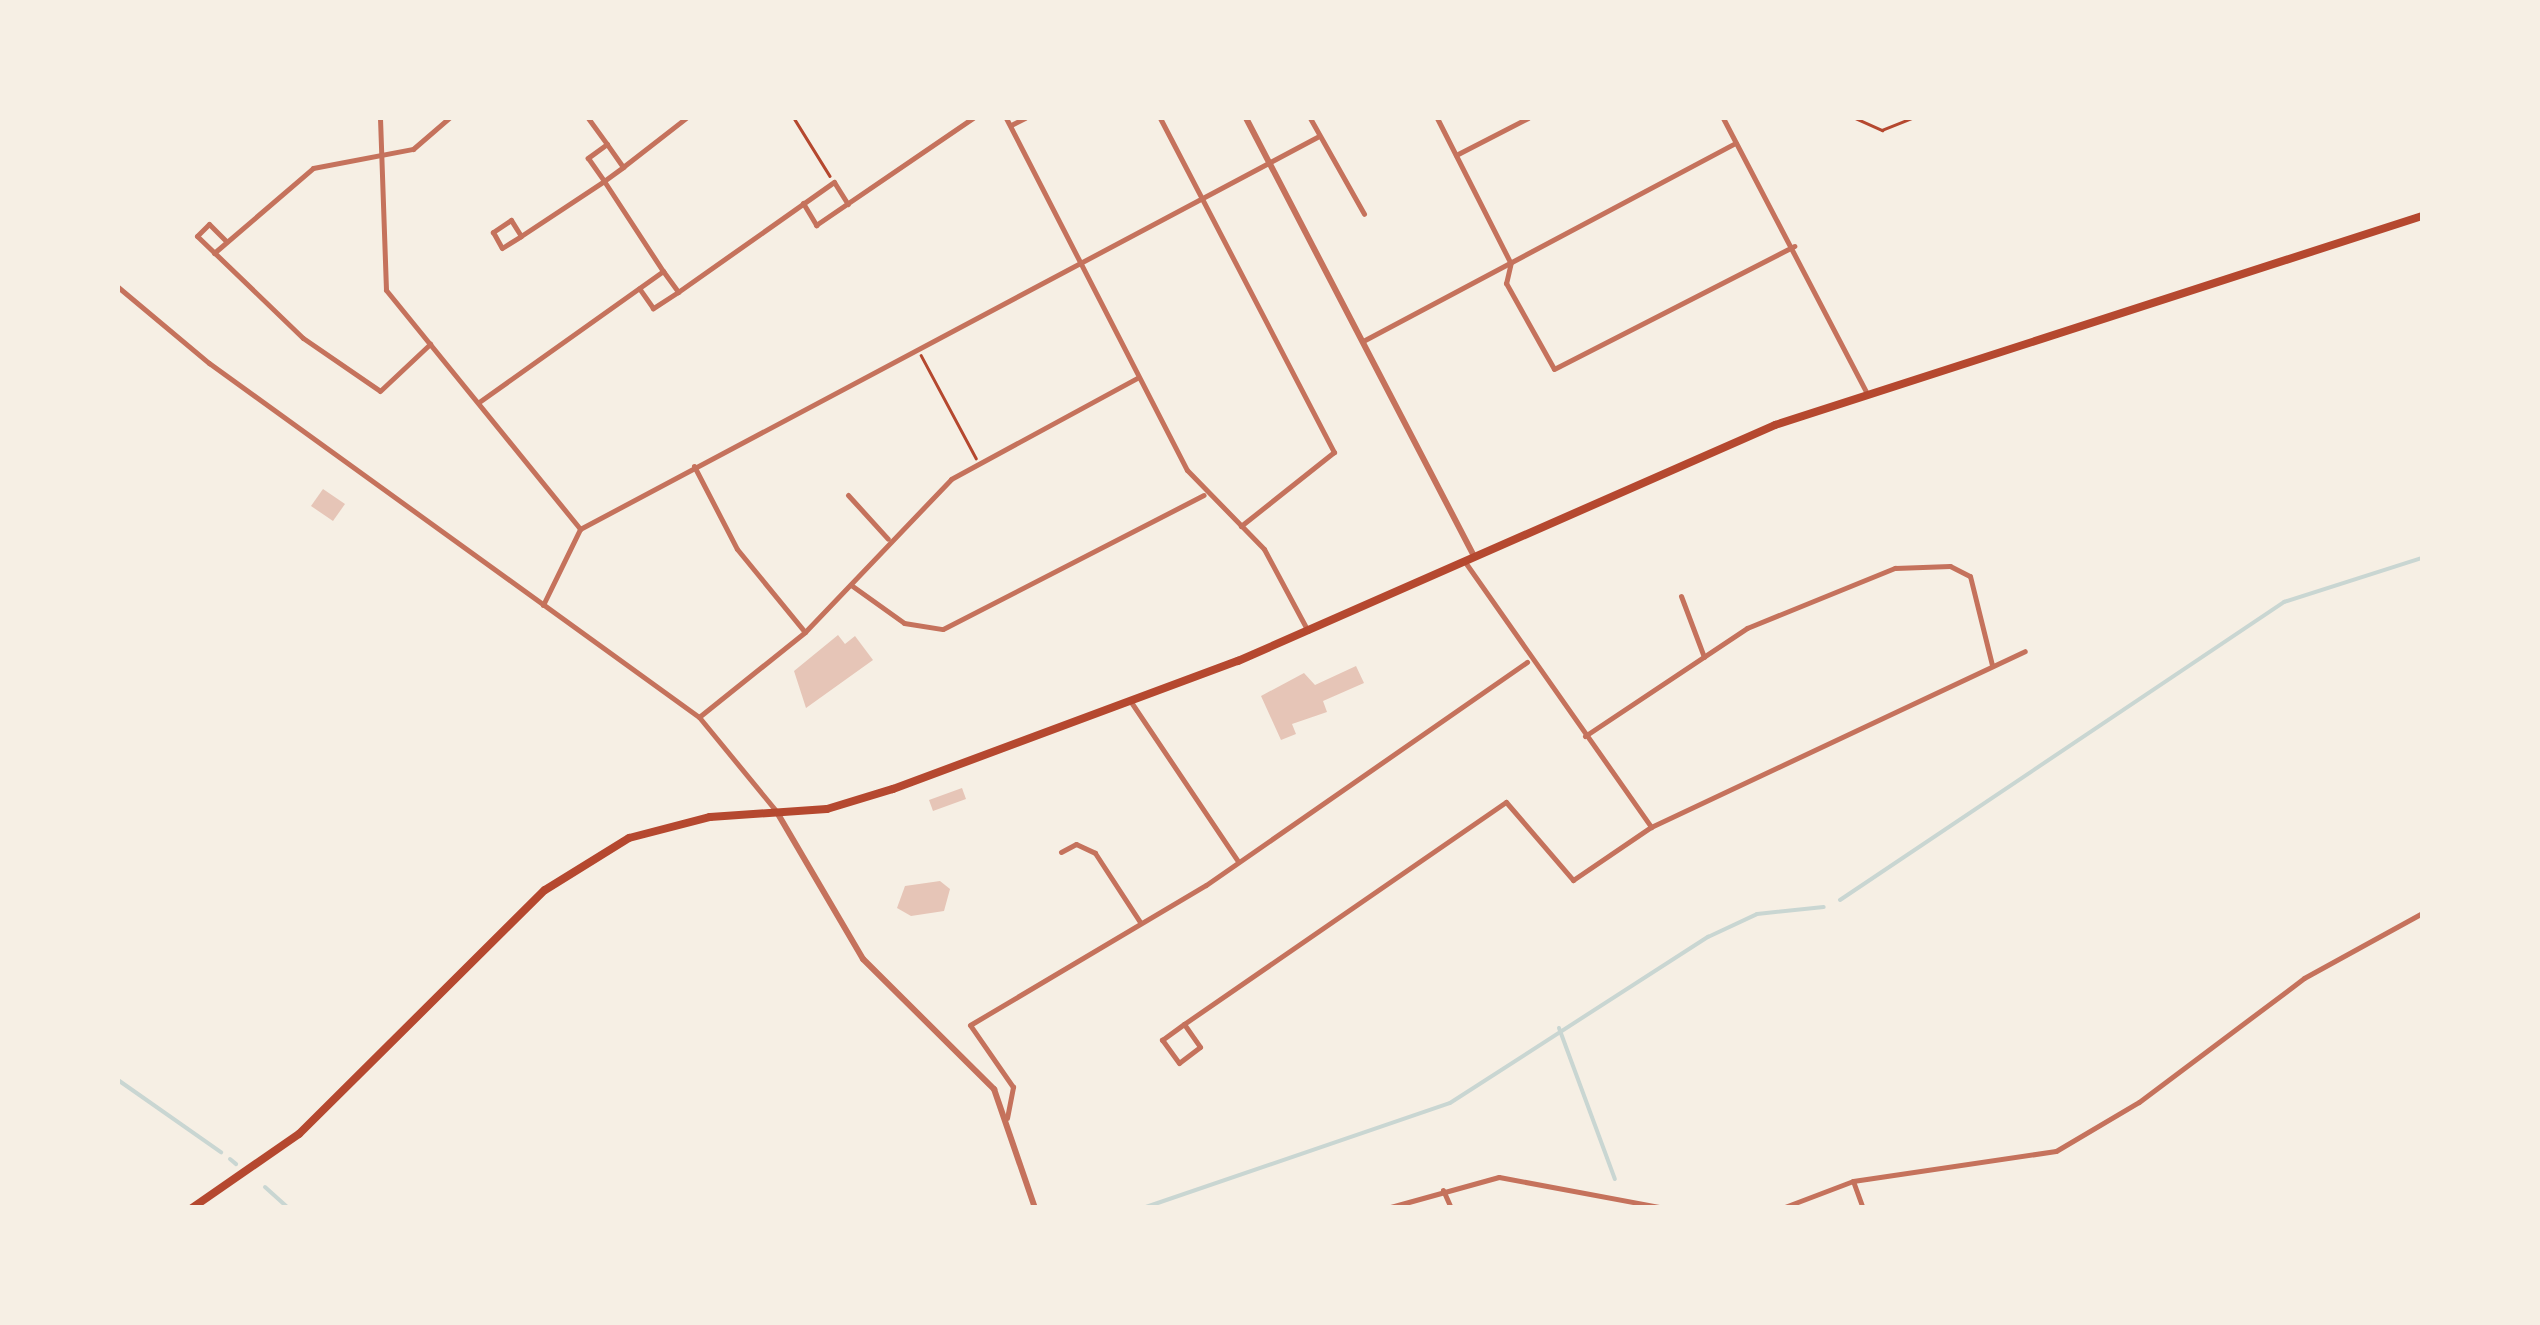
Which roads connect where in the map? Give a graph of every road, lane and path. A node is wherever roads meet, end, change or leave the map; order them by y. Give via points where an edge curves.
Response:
1 (380, 118) edge
2 (449, 118) edge
3 (588, 118) edge
4 (686, 118) edge
5 (794, 118) edge
6 (974, 118) edge
7 (1006, 118) edge
8 (1025, 118) edge
9 (1160, 118) edge
10 (1246, 118) edge
11 (1310, 118) edge
12 (1437, 118) edge
13 (1528, 118) edge
14 (1723, 118) edge
15 (1854, 118) edge
16 (1912, 118) edge
17 (1010, 125) junction
18 (1320, 136) junction
19 (607, 144) junction
20 (1736, 144) junction
21 (1456, 155) junction
22 (381, 157) junction
23 (1271, 163) junction
24 (623, 167) junction
25 (604, 180) junction
26 (834, 182) junction
27 (1201, 199) junction
28 (803, 203) junction
29 (848, 204) junction
30 (1364, 214) dead end
31 (2422, 216) edge
32 (521, 236) junction
33 (226, 241) junction
34 (1794, 246) junction
35 (214, 252) junction
36 (1511, 262) junction
37 (1078, 264) junction
38 (662, 271) junction
39 (118, 287) edge
40 (639, 288) junction
41 (678, 292) junction
42 (1363, 341) junction
43 (430, 344) junction
44 (920, 354) dead end
45 (1137, 378) junction
46 (1866, 392) junction
47 (479, 402) junction
48 (976, 458) dead end
49 (694, 466) junction
50 (848, 495) dead end
51 (1204, 495) junction
52 (1241, 526) junction
53 (580, 529) junction
54 (888, 540) junction
55 (1475, 557) junction
56 (1465, 562) junction
57 (851, 585) junction
58 (1681, 596) dead end
59 (543, 605) junction
60 (1308, 631) junction
61 (806, 632) junction
62 (2025, 651) dead end
63 (1704, 657) junction
64 (1527, 662) junction
65 (1993, 666) junction
66 (1131, 702) junction
67 (699, 718) junction
68 (1584, 736) junction
69 (778, 814) junction
70 (1651, 827) junction
71 (1061, 852) dead end
72 (1238, 862) junction
73 (2422, 913) edge
74 (1140, 922) junction
75 (1184, 1024) junction
76 (1007, 1118) junction
77 (1853, 1181) junction
78 (1443, 1190) junction
79 (192, 1208) edge
80 (1034, 1208) edge
81 (1386, 1208) edge
82 (1451, 1208) edge
83 (1664, 1208) edge
84 (1782, 1208) edge
85 (1863, 1208) edge

1 - 22 street
2 - 22 street via 425,142
3 - 19 street
4 - 24 street
5 - 26 path
6 - 29 street
7 - 17 street
8 - 17 street
9 - 27 street
10 - 23 street
11 - 18 street
12 - 21 street
13 - 21 street
14 - 20 street
15 - 16 path via 1890,130
17 - 37 street
18 - 23 street
18 - 30 street
19 - 24 street
19 - 25 street via 588,158
20 - 34 street
20 - 36 street
21 - 36 street
22 - 33 street via 313,168
22 - 43 street via 383,280
23 - 27 street
23 - 42 street
24 - 25 street
25 - 32 street
25 - 38 street
26 - 28 street
26 - 29 street
27 - 37 street
27 - 52 street via 1334,452
28 - 29 street via 816,225
28 - 41 street
31 - 46 main road
32 - 32 street via 502,248 493,232 511,220
33 - 35 street
33 - 35 street via 208,224 197,236
34 - 36 street via 1554,369 1506,282
34 - 46 street
35 - 43 street via 304,338 380,391
36 - 42 street
37 - 45 street
37 - 49 street
38 - 40 street
38 - 41 street
39 - 59 street
40 - 41 street via 653,308
40 - 47 street
42 - 55 street
43 - 47 street
44 - 48 path
45 - 51 street
45 - 54 street via 951,479
46 - 55 main road
47 - 53 street
49 - 53 street
49 - 61 street via 737,549
50 - 54 street
51 - 52 street
51 - 57 street via 943,629 904,624
52 - 60 street via 1273,560
53 - 59 street
54 - 57 street
55 - 56 main road
56 - 60 main road
56 - 64 street
57 - 61 street
58 - 63 street
59 - 67 street
60 - 66 main road
61 - 67 street
62 - 65 street
63 - 65 street via 1801,600 1926,564 1970,576
63 - 68 street
64 - 68 street
64 - 72 street
65 - 70 street
66 - 69 main road via 866,798
66 - 72 street
67 - 69 street
68 - 70 street
69 - 76 street via 838,926 984,1076
69 - 79 main road via 670,825 584,861 524,909 299,1134
70 - 75 street via 1568,880 1506,802
71 - 74 street via 1076,844 1095,854
72 - 74 street
73 - 77 street via 2304,978 2078,1140 2008,1163
74 - 76 street via 970,1025 1014,1087
75 - 75 street via 1200,1047 1179,1063 1162,1040
76 - 80 street
77 - 84 street
77 - 85 street
78 - 81 street
78 - 82 street
78 - 83 street via 1516,1177

